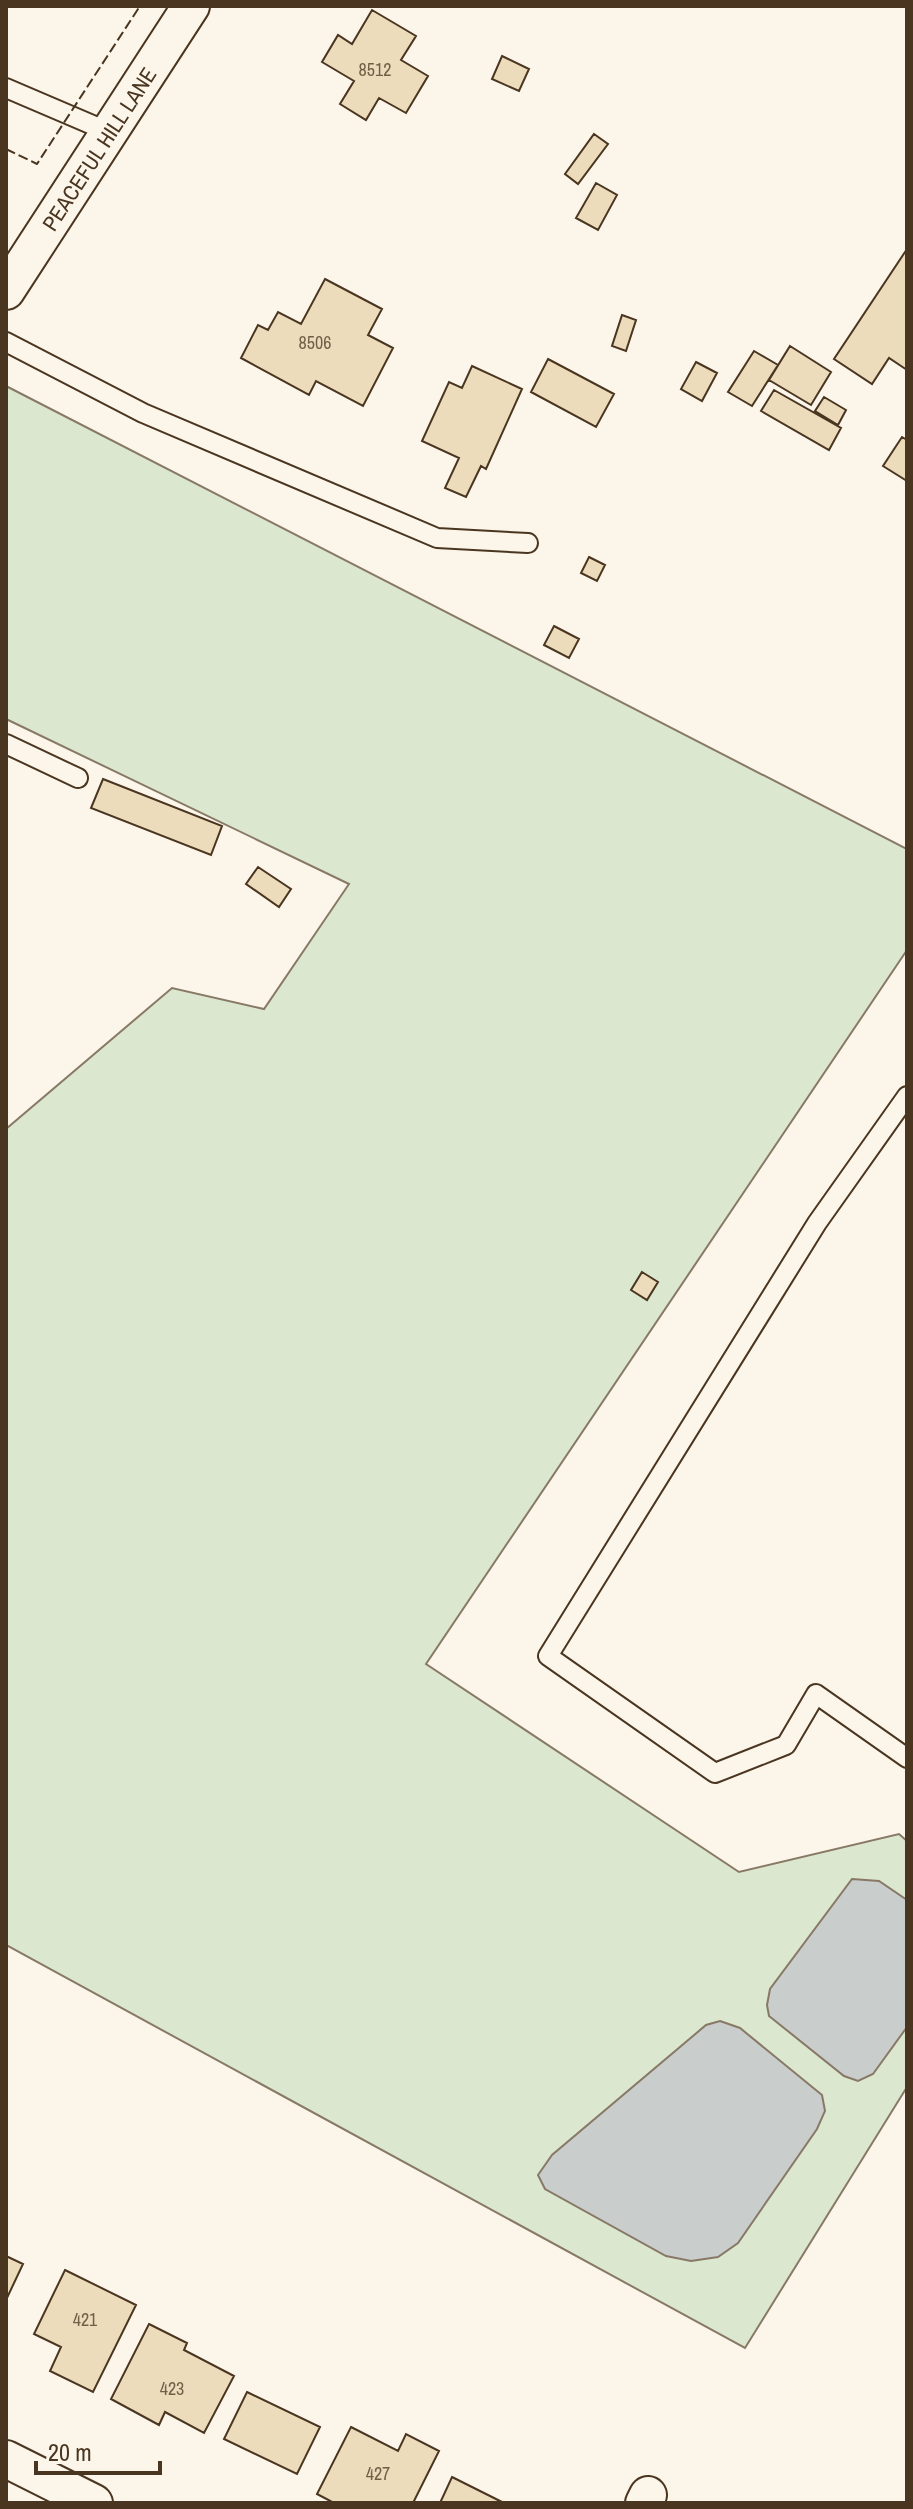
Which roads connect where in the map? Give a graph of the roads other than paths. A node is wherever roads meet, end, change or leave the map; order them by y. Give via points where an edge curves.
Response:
1 (191, 6) edge
2 (6, 88) edge
3 (109, 132) junction
4 (6, 291) edge
5 (6, 342) edge
6 (528, 543) dead end
7 (6, 744) edge
8 (78, 778) dead end
9 (907, 1096) edge
10 (907, 1758) edge
11 (6, 2459) edge
12 (94, 2503) edge

1 - 3 street, PEACEFUL HILL LANE
2 - 3 lane
3 - 4 street, PEACEFUL HILL LANE
5 - 6 lane via 143,413 437,538
7 - 8 lane
9 - 10 lane via 817,1223 548,1656 715,1773 786,1745 816,1694
11 - 12 street

